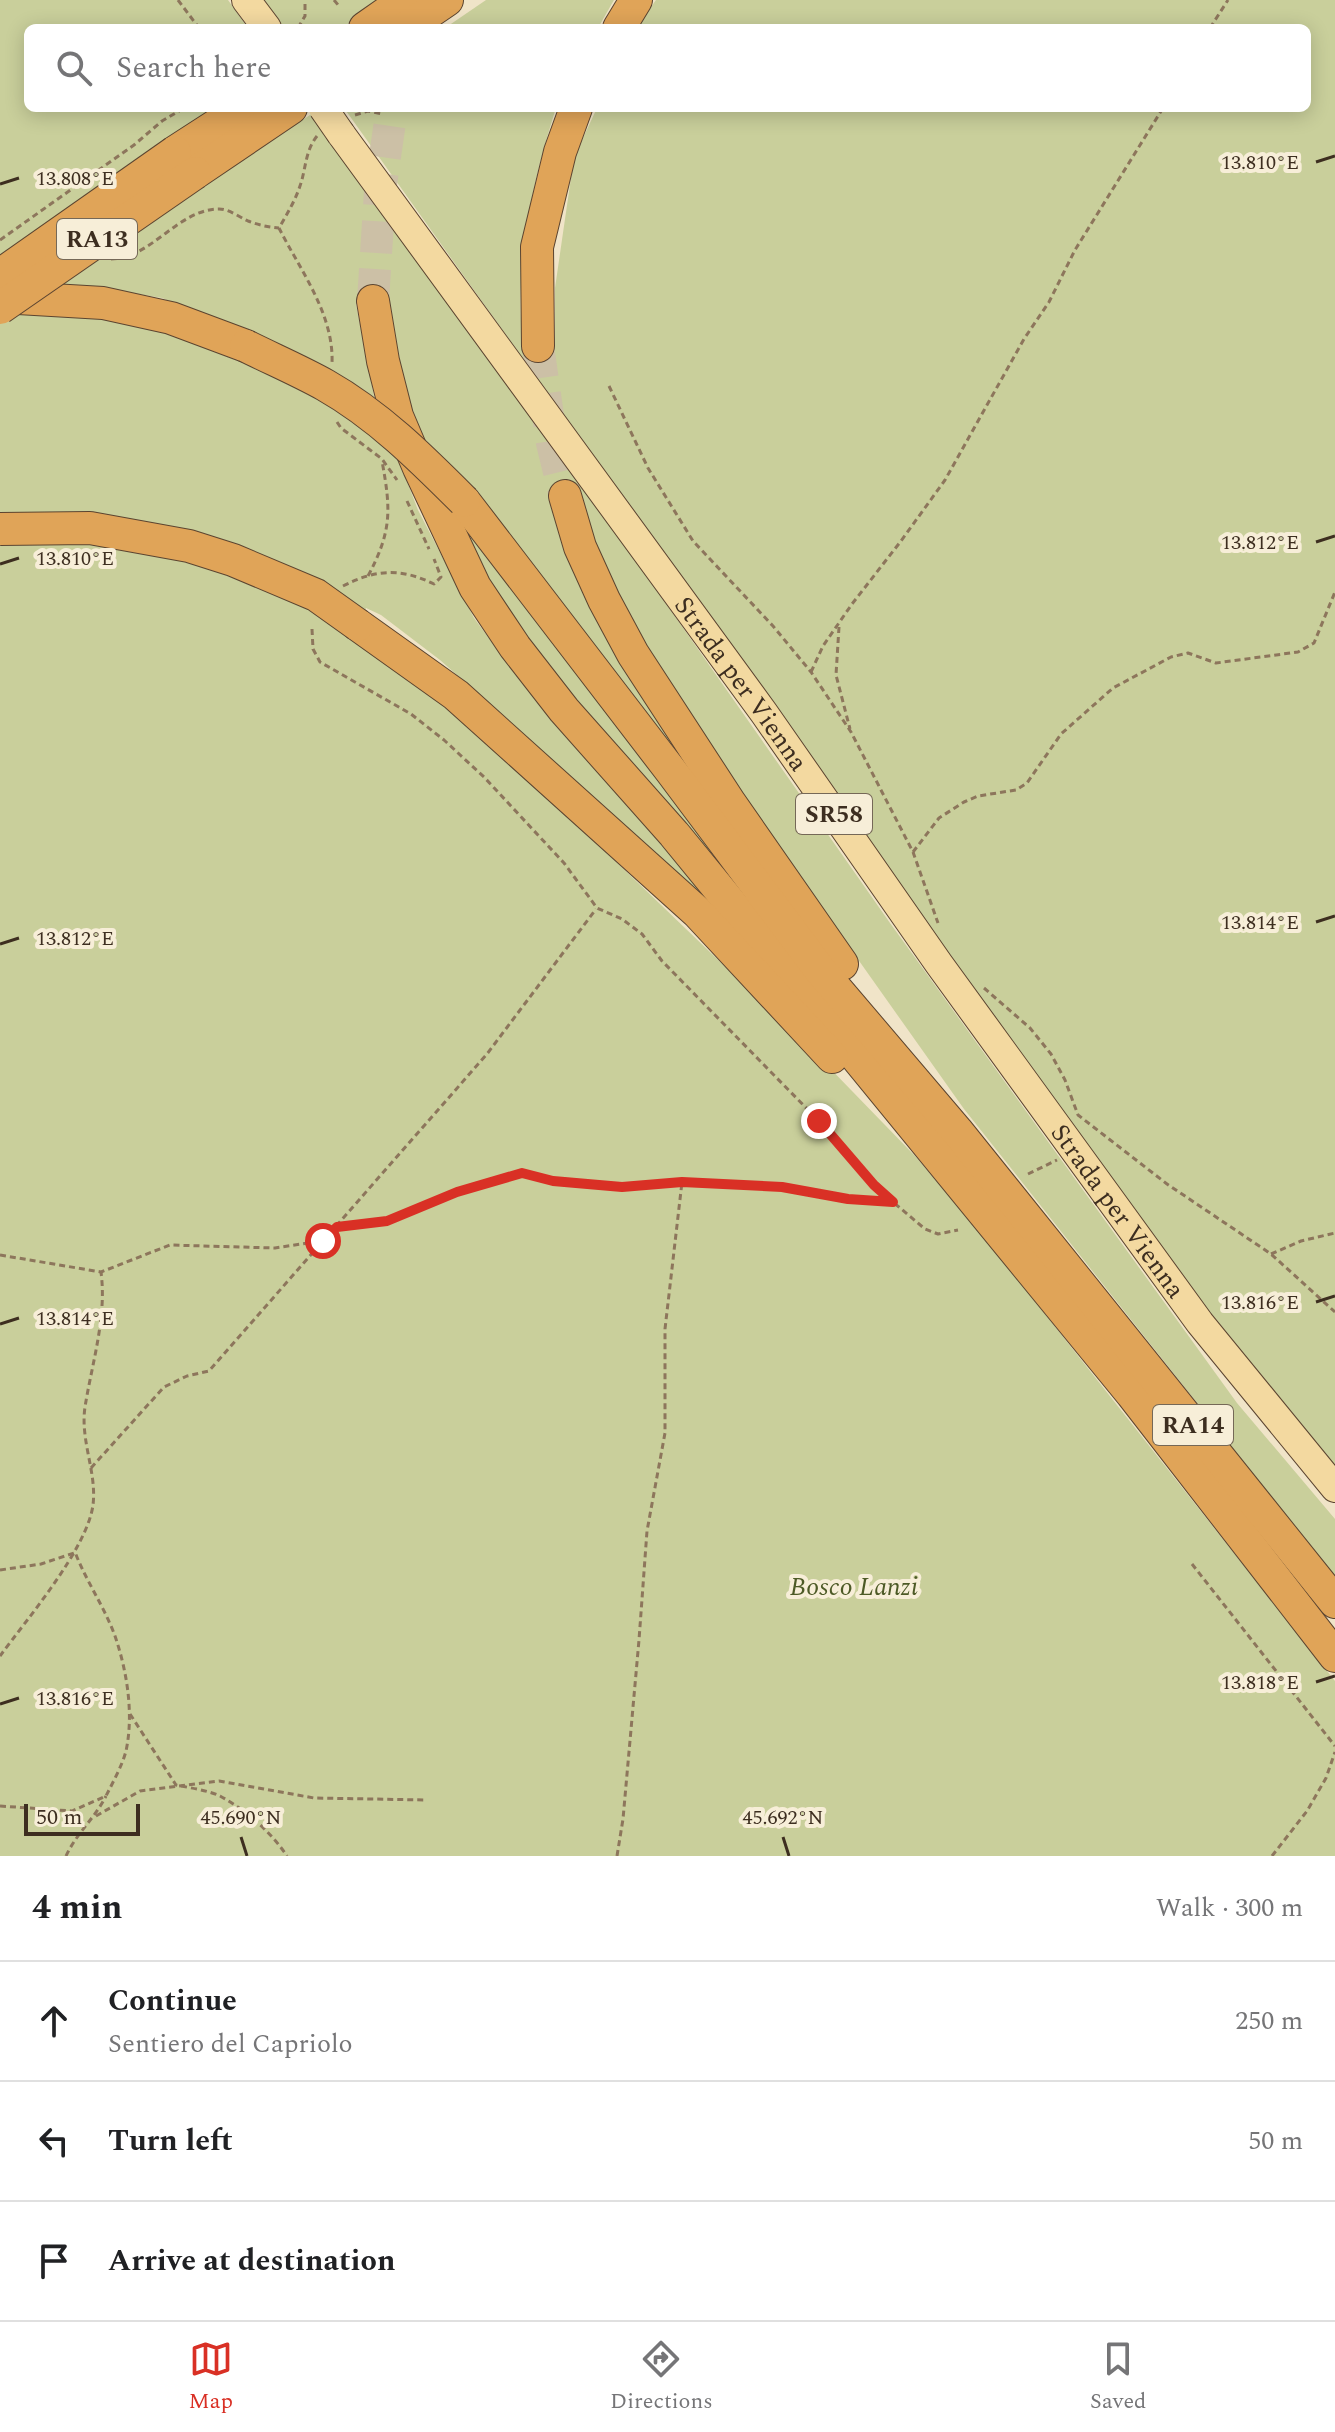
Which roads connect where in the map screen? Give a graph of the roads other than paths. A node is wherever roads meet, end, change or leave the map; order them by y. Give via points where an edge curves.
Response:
1 (405, 0) edge
2 (447, 0) edge
3 (636, 0) edge
4 (371, 24) edge
5 (412, 24) edge
6 (621, 24) edge
7 (239, 112) edge
8 (283, 112) edge
9 (575, 112) edge
10 (336, 122) edge
11 (185, 162) junction
12 (0, 275) edge
13 (0, 297) edge
14 (373, 301) tunnel mouth
15 (0, 308) edge
16 (538, 346) tunnel mouth
17 (565, 496) tunnel mouth
18 (0, 529) edge
19 (957, 1131) junction
20 (968, 1168) junction
21 (1335, 1488) edge
22 (1335, 1602) edge
23 (1335, 1656) edge

1 - 4 highway
2 - 5 highway
3 - 6 highway
7 - 11 highway, RA13
8 - 11 highway, RA13
9 - 16 highway via 537,247
10 - 21 main road, Strada per Vienna / SR58 via 1200,1323
11 - 12 highway, RA13, bridge
11 - 15 highway, RA13, bridge
13 - 19 highway, bridge via 103,303 171,318 246,346 326,385 419,456 464,501 820,970
14 - 20 highway via 397,416 475,587 515,647 564,710
17 - 19 highway via 604,600 667,709
18 - 20 highway, bridge via 90,528 189,546 316,595 456,695 697,912 922,1154
19 - 20 highway
20 - 22 highway, RA14
20 - 23 highway, RA14 via 1102,1358

